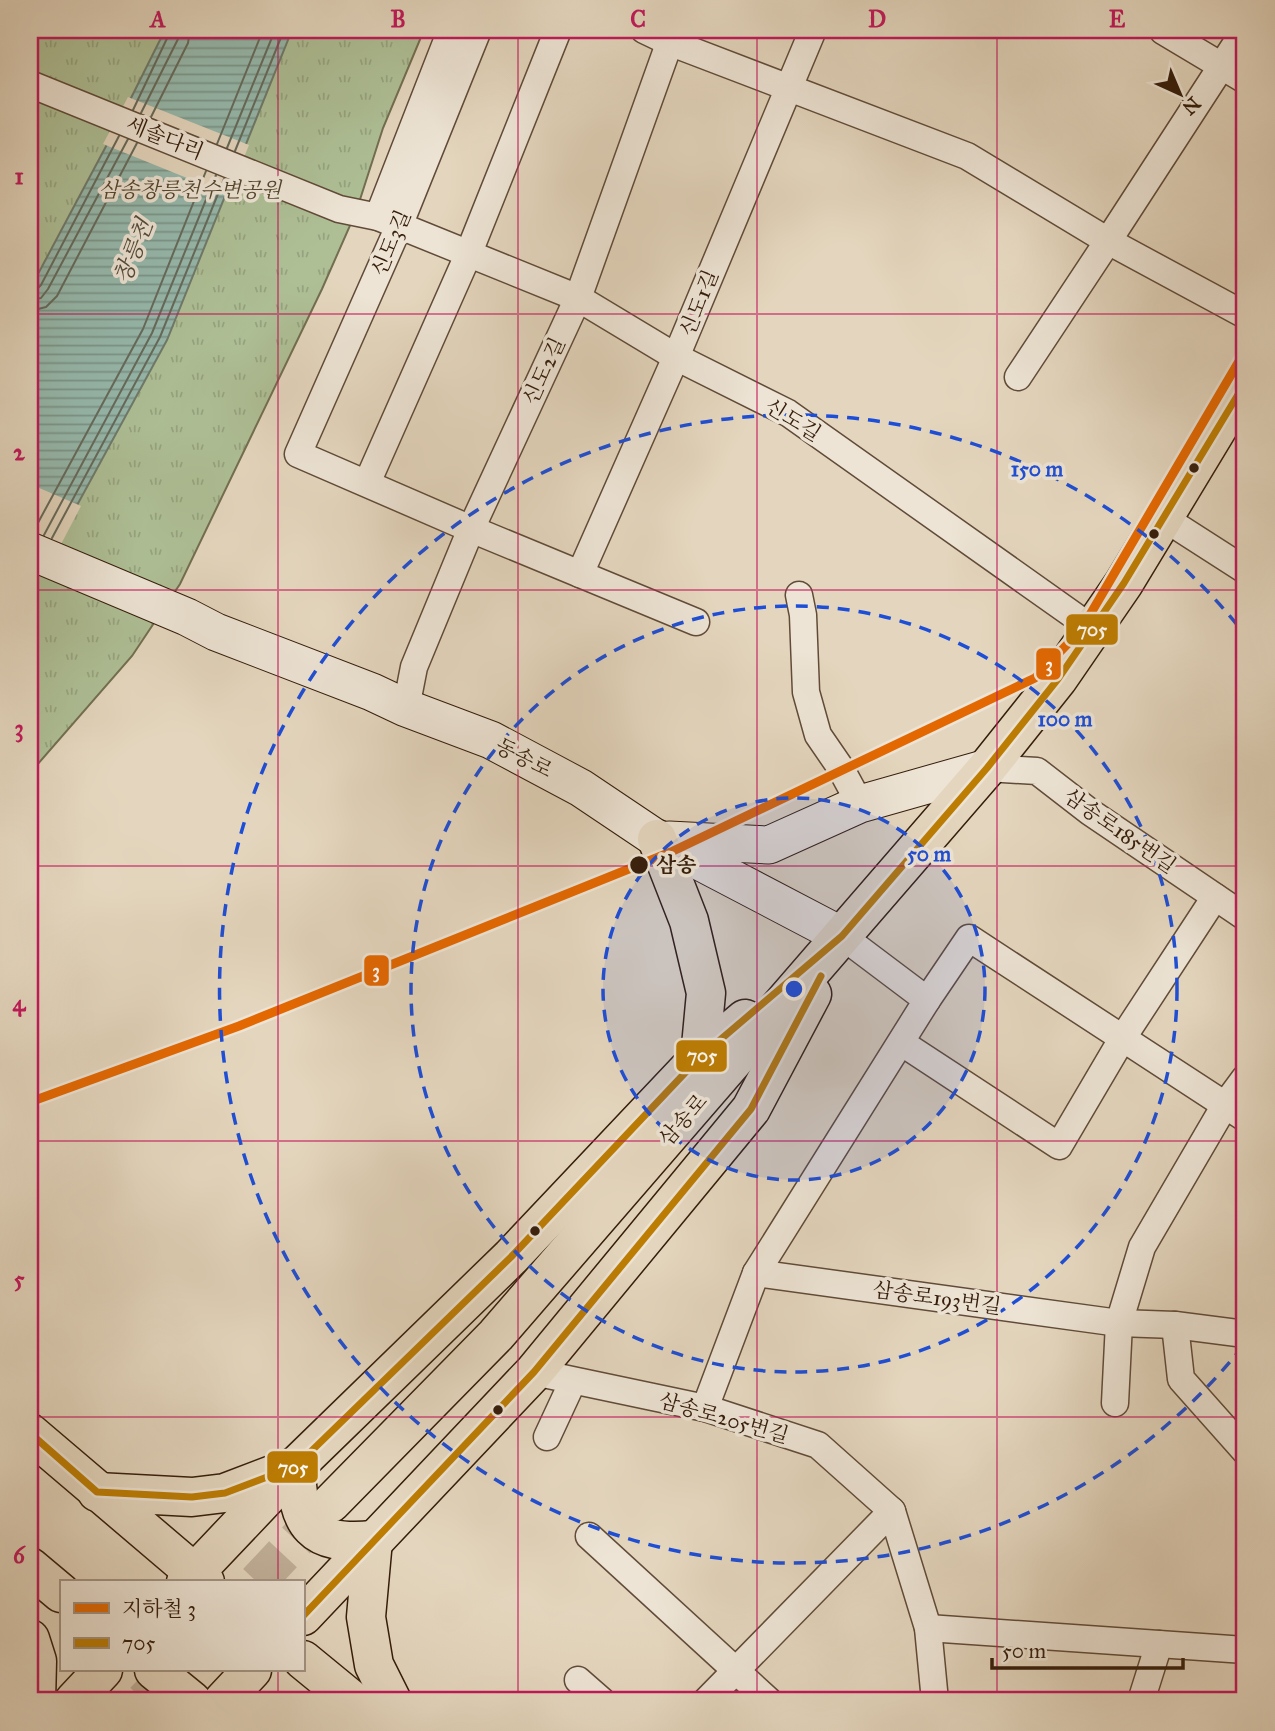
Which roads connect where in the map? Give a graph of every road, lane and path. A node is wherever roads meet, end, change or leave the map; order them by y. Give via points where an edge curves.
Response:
1 (451, 30) edge
2 (478, 30) edge
3 (558, 30) edge
4 (643, 30) edge
5 (813, 30) edge
6 (1245, 30) edge
7 (1163, 31) edge
8 (672, 36) edge
9 (1223, 64) junction
10 (1245, 80) edge
11 (30, 84) edge
12 (788, 86) junction
13 (338, 209) joint
14 (388, 221) junction
15 (1108, 241) junction
16 (468, 255) junction
17 (578, 298) junction
18 (1245, 315) edge
19 (676, 357) junction
20 (1018, 377) dead end
21 (1245, 383) edge
22 (367, 483) junction
23 (1164, 518) junction
24 (471, 529) junction
25 (30, 551) edge
26 (1245, 570) edge
27 (580, 574) junction
28 (799, 595) dead end
29 (696, 622) dead end
30 (1093, 629) junction
31 (406, 708) junction
32 (987, 768) junction
33 (860, 804) junction
34 (657, 839) junction
35 (1215, 897) junction
36 (1245, 917) edge
37 (842, 936) junction
38 (927, 1000) junction
39 (1122, 1039) junction
40 (902, 1043) junction
41 (700, 1057) junction
42 (1245, 1077) edge
43 (1235, 1111) edge
44 (756, 1273) junction
45 (1119, 1323) junction
46 (1175, 1325) junction
47 (1245, 1334) edge
48 (534, 1373) junction
49 (573, 1381) junction
50 (1115, 1403) dead end
51 (705, 1408) junction
52 (30, 1433) edge
53 (547, 1437) dead end
54 (1245, 1451) edge
55 (296, 1466) junction
56 (97, 1492) junction
57 (331, 1503) tunnel mouth
58 (892, 1511) junction
59 (589, 1536) dead end
60 (373, 1540) junction
61 (30, 1567) edge
62 (195, 1579) edge
63 (60, 1592) edge
64 (304, 1615) edge
65 (929, 1628) junction
66 (30, 1639) edge
67 (1159, 1644) junction
68 (1245, 1650) edge
69 (304, 1661) edge
70 (736, 1670) junction
71 (101, 1672) edge
72 (156, 1672) edge
73 (250, 1672) edge
74 (578, 1680) dead end
75 (36, 1701) edge
76 (74, 1701) edge
77 (192, 1701) edge
78 (223, 1701) edge
79 (353, 1701) edge
80 (391, 1701) edge
81 (601, 1701) edge
82 (706, 1701) edge
83 (769, 1701) edge
84 (935, 1701) edge
85 (1141, 1701) edge

1 - 14 street, 신도3길
2 - 14 street, 신도3길
3 - 16 street
4 - 8 street
5 - 12 street, 신도1길
6 - 9 street
7 - 9 street
8 - 12 street
8 - 17 street, 신도2길
9 - 10 street
9 - 15 street
11 - 13 street, 세솔다리
12 - 15 street via 967,156
12 - 19 street, 신도1길
13 - 14 street, 신도길
14 - 16 street, 신도길
14 - 22 street, 신도3길 via 298,454
15 - 18 street
15 - 20 street
16 - 17 street, 신도길
16 - 22 street
17 - 19 street, 신도길
17 - 24 street, 신도2길
19 - 27 street, 신도1길
19 - 30 street, 신도길 via 788,413
21 - 23 main road, 삼송로
22 - 24 street
23 - 26 street
23 - 30 main road, 삼송로
24 - 27 street
24 - 31 street, 신도2길 via 414,667
25 - 31 main road, 동송로
27 - 29 street
28 - 33 street via 806,692 818,735
30 - 32 main road, 삼송로
31 - 34 main road, 동송로 via 491,740 582,788
32 - 33 main road
32 - 35 street, 삼송로185번길 via 1037,771
32 - 37 main road, 삼송로
33 - 34 main road via 769,845
34 - 37 main road, 동송로
34 - 41 main road via 690,921 706,993
35 - 36 street, 삼송로185번길
35 - 39 street
37 - 38 street
37 - 41 main road
37 - 48 main road via 751,1109
37 - 57 main road, 삼송로 via 496,1335
38 - 39 street via 969,938
38 - 40 street
39 - 40 street via 1053,1156
39 - 43 street
40 - 44 street
41 - 55 main road via 511,1257
42 - 43 street
43 - 45 street via 1142,1247
44 - 45 street, 삼송로193번길
44 - 51 street
45 - 46 street, 삼송로193번길
45 - 50 street
46 - 47 street, 삼송로193번길
46 - 54 street via 1181,1379
48 - 49 street, 삼송로205번길
48 - 60 main road
49 - 51 street, 삼송로205번길
49 - 53 street
51 - 58 street, 삼송로205번길 via 818,1446
52 - 56 main road
55 - 56 main road via 225,1493 203,1496
55 - 60 main road via 296,1489 307,1525 328,1539
55 - 62 main road
56 - 62 main road
58 - 65 street
58 - 70 street
59 - 70 street
60 - 64 main road
60 - 80 main road via 366,1617 374,1665
61 - 63 main road
65 - 67 street
65 - 84 street
66 - 75 main road via 37,1661
67 - 68 street
67 - 85 street
69 - 79 main road
70 - 82 street
70 - 83 street
71 - 76 main road
72 - 77 main road
73 - 78 main road
74 - 81 street

